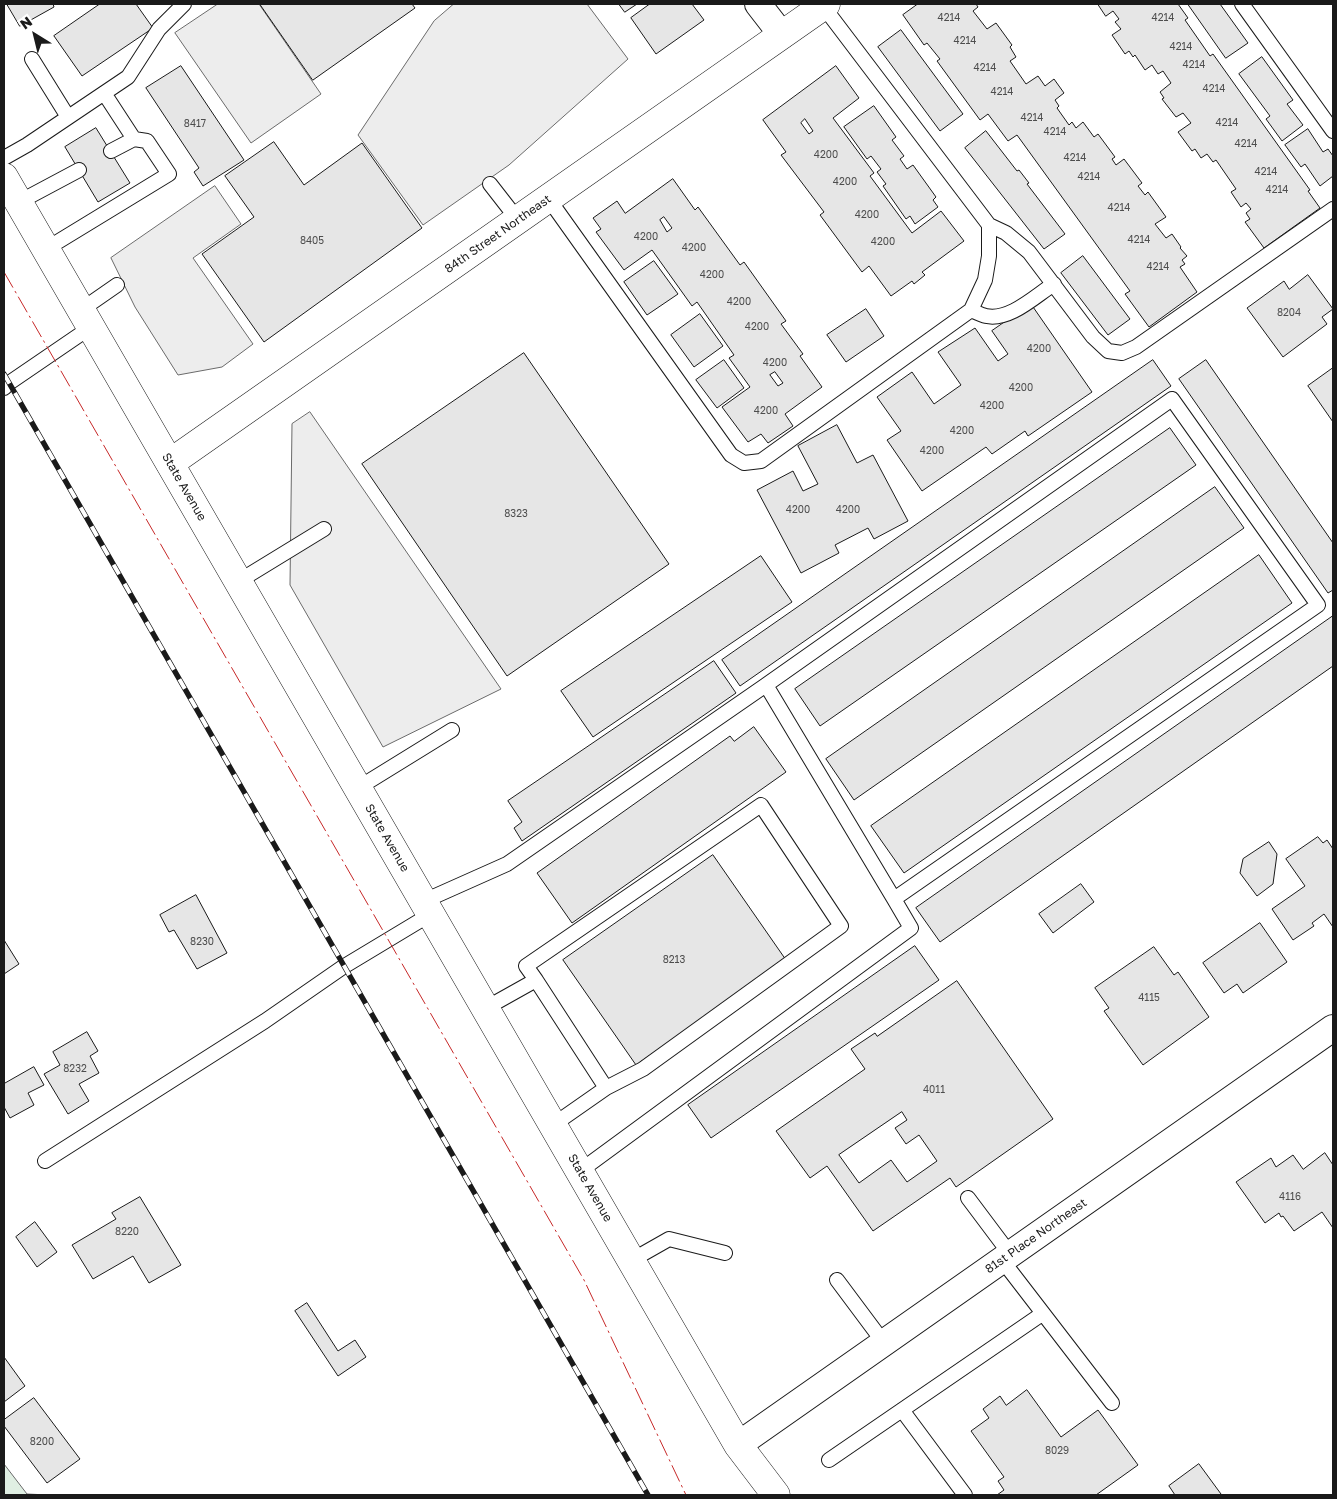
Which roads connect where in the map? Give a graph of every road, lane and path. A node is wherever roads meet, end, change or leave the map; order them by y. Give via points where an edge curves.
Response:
1 (184, 4) edge
2 (758, 4) edge
3 (1242, 4) edge
4 (825, 5) edge
5 (782, 35) junction
6 (32, 59) dead end
7 (104, 93) junction
8 (68, 117) junction
9 (1333, 131) edge
10 (134, 139) junction
11 (111, 151) dead end
12 (4, 158) edge
13 (79, 170) dead end
14 (4, 177) edge
15 (490, 184) dead end
16 (548, 198) junction
17 (19, 202) junction
18 (1333, 210) edge
19 (518, 220) junction
20 (989, 225) junction
21 (46, 249) junction
22 (1054, 284) junction
23 (116, 285) dead end
24 (971, 310) junction
25 (86, 318) junction
26 (4, 388) edge
27 (170, 463) junction
28 (324, 529) dead end
29 (239, 581) junction
30 (766, 685) junction
31 (452, 730) dead end
32 (358, 788) junction
33 (894, 899) junction
34 (428, 907) junction
35 (536, 980) junction
36 (486, 1008) junction
37 (1333, 1028) edge
38 (606, 1088) junction
39 (553, 1125) junction
40 (45, 1161) dead end
41 (580, 1171) junction
42 (968, 1198) dead end
43 (726, 1253) dead end
44 (1006, 1257) junction
45 (632, 1260) junction
46 (837, 1280) dead end
47 (1042, 1314) junction
48 (884, 1343) junction
49 (1112, 1403) dead end
50 (902, 1410) junction
51 (738, 1445) junction
52 (829, 1460) dead end
53 (776, 1495) edge
54 (965, 1495) edge

1 - 7 lane via 159,29 128,77
2 - 5 street
3 - 9 lane
4 - 5 main road, 84th Street Northeast
4 - 20 lane
5 - 16 main road, 84th Street Northeast
6 - 8 lane
7 - 8 lane
7 - 10 lane
8 - 12 lane
10 - 11 lane
10 - 21 lane via 147,141 169,174
13 - 17 lane
14 - 17 main road, State Avenue
15 - 19 lane
16 - 19 main road, 84th Street Northeast
16 - 24 lane via 731,455 744,462 761,461
17 - 21 main road, State Avenue
18 - 22 lane via 1136,347 1122,353 1108,351 1093,337
19 - 27 main road, 84th Street Northeast
20 - 22 lane via 1006,233 1029,252
20 - 24 lane via 985,280
21 - 25 main road, State Avenue
22 - 24 lane via 1014,312 1002,316 987,316
23 - 25 lane
25 - 26 lane
25 - 27 main road, State Avenue
27 - 29 main road, State Avenue
28 - 29 lane
29 - 32 main road, State Avenue
30 - 33 lane
30 - 33 lane via 1172,399 1318,605
30 - 34 lane via 507,864
31 - 32 lane
32 - 34 main road, State Avenue
33 - 41 lane via 911,928
34 - 36 main road, State Avenue
34 - 40 lane via 265,1021
35 - 36 lane
35 - 38 lane
35 - 38 lane via 526,966 761,805 841,926 643,1069
36 - 39 main road, State Avenue
37 - 44 street, 81st Place Northeast
38 - 39 lane
39 - 41 main road, State Avenue
41 - 45 main road, State Avenue
42 - 44 lane
43 - 45 lane via 668,1239
44 - 47 lane
44 - 48 street, 81st Place Northeast
45 - 51 main road, State Avenue
46 - 48 lane
47 - 49 lane
47 - 50 lane
48 - 51 street, 81st Place Northeast
50 - 52 lane
50 - 54 lane
51 - 53 main road, State Avenue

